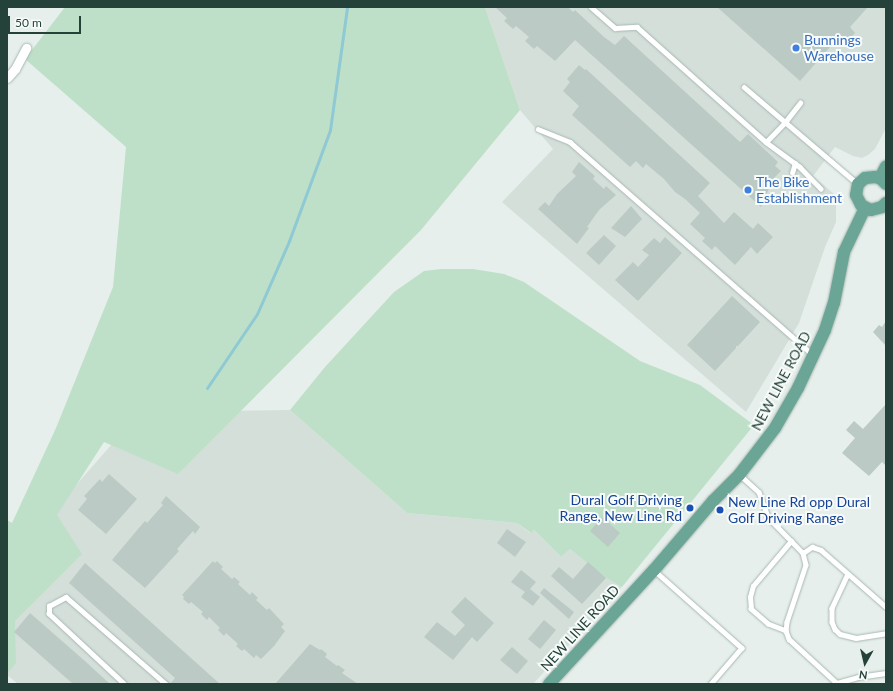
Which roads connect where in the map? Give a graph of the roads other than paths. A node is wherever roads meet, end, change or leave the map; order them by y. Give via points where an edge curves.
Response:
1 (591, 7) edge
2 (26, 48) dead end
3 (7, 78) edge
4 (744, 87) dead end
5 (800, 103) dead end
6 (786, 122) junction
7 (538, 129) dead end
8 (766, 142) junction
9 (795, 163) junction
10 (886, 166) edge
11 (792, 173) dead end
12 (883, 181) edge
13 (858, 184) junction
14 (821, 189) dead end
15 (886, 203) edge
16 (865, 208) junction
17 (813, 355) junction
18 (739, 475) junction
19 (792, 541) junction
20 (803, 552) junction
21 (654, 570) junction
22 (848, 574) junction
23 (886, 607) edge
24 (786, 631) junction
25 (886, 634) edge
26 (886, 673) edge
27 (124, 684) edge
28 (166, 684) edge
29 (549, 684) edge
30 (711, 684) edge
31 (837, 684) edge

1 - 8 lane via 615,28 637,27
2 - 3 street
4 - 6 lane
5 - 6 lane
6 - 8 lane
6 - 13 lane
7 - 17 lane via 570,142
8 - 9 lane
9 - 11 lane
9 - 14 lane
10 - 12 main road
12 - 13 main road via 870,176
13 - 16 main road via 857,201
15 - 16 main road via 876,209
16 - 17 main road, NEW LINE ROAD via 844,252 830,316
17 - 18 main road, NEW LINE ROAD via 775,428
18 - 19 lane via 759,492 768,517
18 - 21 main road, NEW LINE ROAD via 713,501
19 - 20 lane
19 - 24 lane via 753,586 750,597 751,609 768,624
20 - 22 lane via 812,547 821,550
20 - 24 lane via 806,565
21 - 29 main road, NEW LINE ROAD
21 - 30 lane via 742,648
22 - 23 lane
22 - 25 lane via 832,608 835,629 840,634 856,638
24 - 31 lane via 789,639
26 - 31 lane via 858,677
27 - 28 lane via 49,614 49,606 66,597

